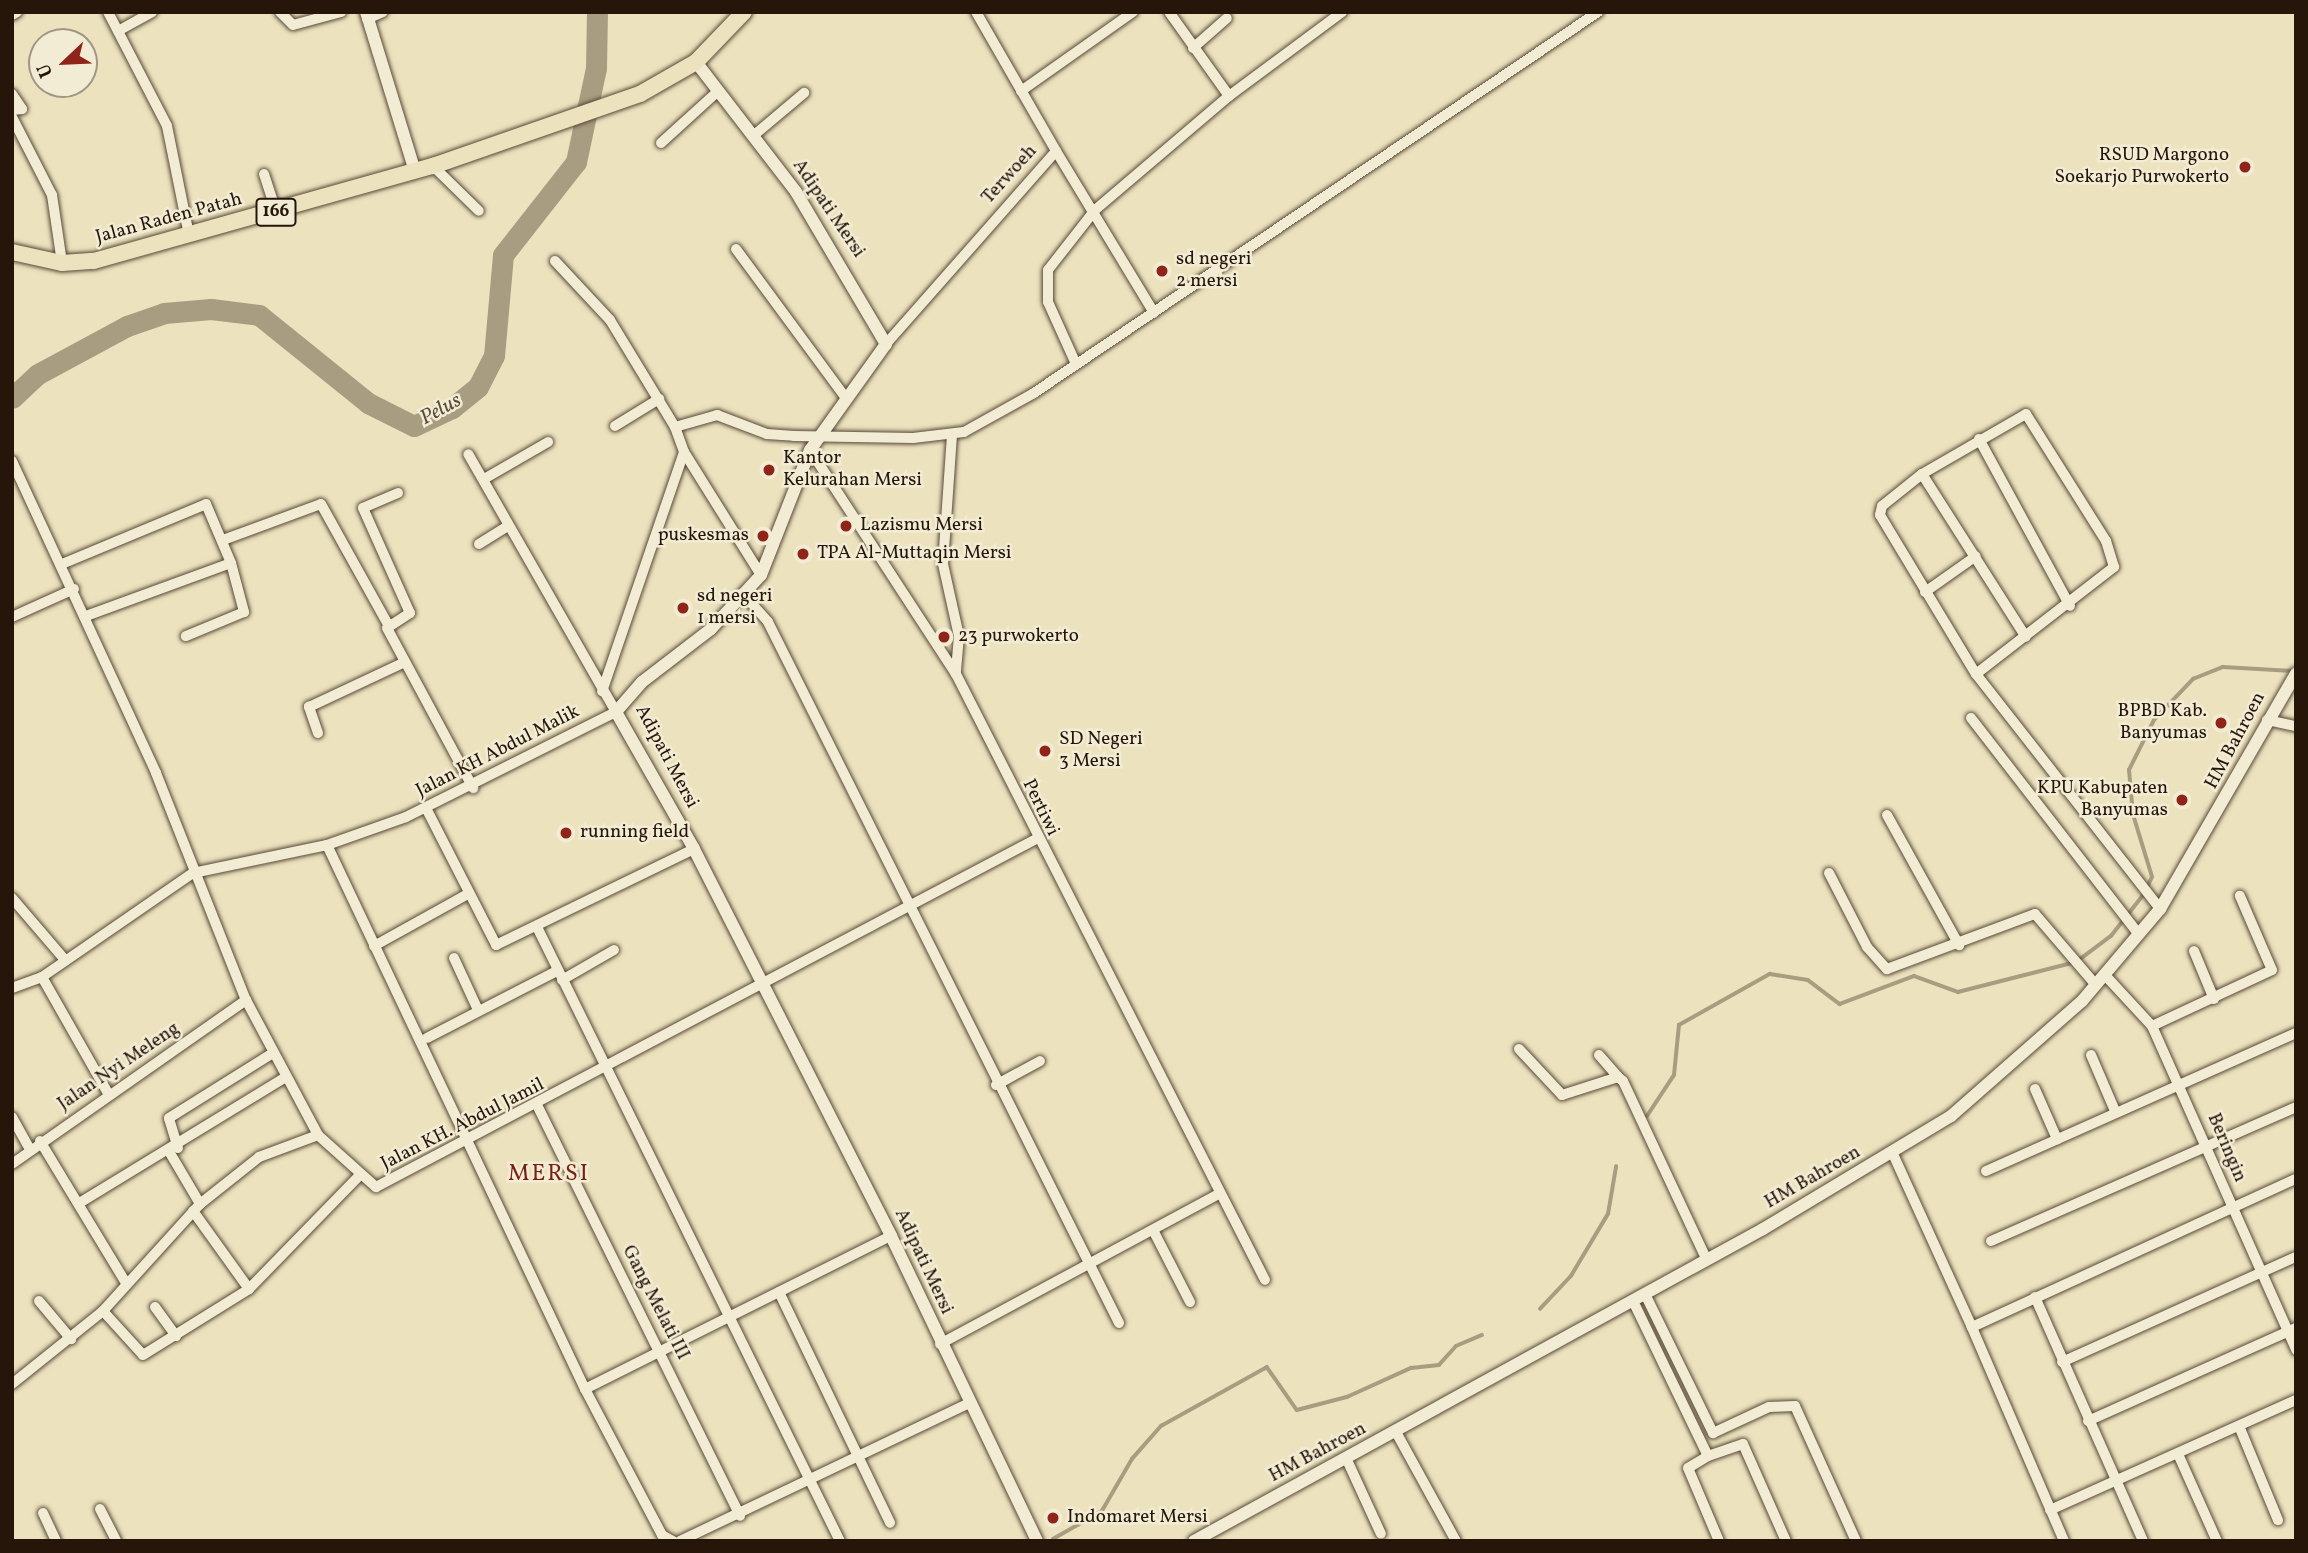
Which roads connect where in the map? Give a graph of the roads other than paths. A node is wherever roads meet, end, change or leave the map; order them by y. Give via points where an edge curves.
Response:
1 (108, 12) edge
2 (152, 12) edge
3 (280, 12) edge
4 (341, 12) edge
5 (383, 12) edge
6 (744, 12) edge
7 (976, 12) edge
8 (1133, 12) edge
9 (1168, 12) edge
10 (1342, 12) edge
11 (1598, 12) edge
12 (366, 16) edge
13 (1227, 18) dead end
14 (118, 31) junction
15 (1193, 48) junction
16 (696, 62) junction
17 (1021, 91) junction
18 (718, 92) junction
19 (804, 93) dead end
20 (12, 94) edge
21 (1229, 96) junction
22 (12, 110) edge
23 (12, 117) edge
24 (754, 136) junction
25 (661, 143) dead end
26 (1056, 151) junction
27 (433, 166) junction
28 (415, 171) junction
29 (264, 174) dead end
30 (1093, 206) junction
31 (480, 211) dead end
32 (276, 212) junction
33 (189, 235) junction
34 (736, 249) dead end
35 (12, 252) edge
36 (555, 261) dead end
37 (62, 263) junction
38 (1154, 313) junction
39 (886, 344) junction
40 (1076, 364) junction
41 (846, 398) junction
42 (659, 399) junction
43 (615, 426) dead end
44 (675, 427) junction
45 (820, 435) junction
46 (952, 435) junction
47 (1979, 439) junction
48 (548, 442) dead end
49 (810, 450) junction
50 (684, 453) junction
51 (468, 454) dead end
52 (12, 461) edge
53 (1922, 474) junction
54 (484, 479) junction
55 (398, 493) dead end
56 (508, 526) junction
57 (223, 540) junction
58 (479, 544) dead end
59 (1976, 556) junction
60 (231, 563) junction
61 (62, 564) junction
62 (761, 575) junction
63 (74, 589) junction
64 (1926, 592) junction
65 (748, 598) junction
66 (2070, 606) junction
67 (86, 616) junction
68 (12, 617) edge
69 (389, 626) junction
70 (186, 636) dead end
71 (2026, 637) junction
72 (405, 662) junction
73 (956, 674) junction
74 (1976, 674) junction
75 (2292, 679) edge
76 (603, 691) junction
77 (617, 715) junction
78 (1971, 718) dead end
79 (2267, 720) junction
80 (2296, 726) edge
81 (318, 733) dead end
82 (473, 788) junction
83 (1886, 814) dead end
84 (429, 815) junction
85 (1036, 839) junction
86 (328, 848) junction
87 (694, 849) junction
88 (1829, 873) dead end
89 (194, 876) junction
90 (468, 894) junction
91 (2240, 896) dead end
92 (12, 898) edge
93 (2156, 904) junction
94 (910, 905) junction
95 (538, 929) junction
96 (2135, 929) junction
97 (1959, 945) junction
98 (374, 946) junction
99 (614, 950) dead end
100 (2194, 951) dead end
101 (454, 958) dead end
102 (65, 960) junction
103 (560, 975) junction
104 (2096, 978) junction
105 (45, 983) junction
106 (763, 984) junction
107 (12, 988) edge
108 (2214, 999) junction
109 (246, 1000) junction
110 (478, 1010) junction
111 (2152, 1026) junction
112 (2296, 1033) edge
113 (426, 1038) dead end
114 (1519, 1049) dead end
115 (274, 1053) junction
116 (1599, 1055) dead end
117 (2091, 1055) dead end
118 (1040, 1061) dead end
119 (607, 1069) junction
120 (286, 1077) junction
121 (1618, 1077) junction
122 (2179, 1084) junction
123 (996, 1085) junction
124 (2035, 1089) dead end
125 (109, 1095) junction
126 (538, 1107) junction
127 (2296, 1107) edge
128 (2115, 1111) junction
129 (12, 1117) edge
130 (318, 1135) junction
131 (2057, 1139) junction
132 (40, 1141) junction
133 (465, 1143) junction
134 (2206, 1146) junction
135 (30, 1149) junction
136 (174, 1150) junction
137 (1893, 1154) junction
138 (12, 1164) edge
139 (1986, 1171) dead end
140 (359, 1176) junction
141 (2296, 1179) edge
142 (1219, 1194) junction
143 (81, 1202) junction
144 (2232, 1207) junction
145 (196, 1208) junction
146 (1153, 1230) junction
147 (891, 1236) junction
148 (1991, 1241) dead end
149 (2296, 1257) edge
150 (1707, 1260) junction
151 (1088, 1268) junction
152 (2261, 1272) junction
153 (1265, 1280) dead end
154 (126, 1283) junction
155 (249, 1289) junction
156 (779, 1292) junction
157 (1639, 1297) junction
158 (2035, 1297) junction
159 (39, 1301) dead end
160 (1190, 1302) dead end
161 (155, 1307) dead end
162 (103, 1311) junction
163 (730, 1317) junction
164 (1119, 1323) dead end
165 (1972, 1327) junction
166 (2292, 1330) edge
167 (176, 1336) junction
168 (71, 1339) junction
169 (940, 1344) junction
170 (2296, 1350) edge
171 (661, 1352) junction
172 (2062, 1362) junction
173 (12, 1384) edge
174 (585, 1389) junction
175 (2296, 1401) edge
176 (969, 1403) junction
177 (2088, 1420) junction
178 (2239, 1426) junction
179 (1396, 1432) junction
180 (2178, 1454) junction
181 (1707, 1456) junction
182 (859, 1459) junction
183 (1347, 1460) junction
184 (813, 1481) junction
185 (2116, 1481) junction
186 (100, 1509) dead end
187 (2050, 1510) junction
188 (43, 1513) dead end
189 (740, 1516) junction
190 (2278, 1521) dead end
191 (890, 1523) dead end
192 (1381, 1534) dead end
193 (56, 1541) edge
194 (116, 1541) edge
195 (673, 1541) edge
196 (680, 1541) edge
197 (840, 1541) edge
198 (1037, 1541) edge
199 (1194, 1541) edge
200 (1456, 1541) edge
201 (1719, 1541) edge
202 (1786, 1541) edge
203 (1856, 1541) edge
204 (2064, 1541) edge
205 (2143, 1541) edge
206 (2217, 1541) edge

1 - 14 street
2 - 14 street
3 - 4 street via 293,25
5 - 12 street
6 - 16 main road, 166
7 - 17 street, Terwoeh
8 - 17 street
9 - 15 street
10 - 21 street
11 - 38 street
12 - 28 street
13 - 15 street
14 - 33 street via 167,125
15 - 21 street
16 - 18 street, Adipati Mersi
16 - 27 main road, Jalan Raden Patah / 166 via 640,94
17 - 26 street, Terwoeh
18 - 24 street, Adipati Mersi
18 - 25 street
19 - 24 street
20 - 22 street via 22,109
21 - 30 street
23 - 37 street via 51,195
24 - 39 street, Adipati Mersi via 842,261
26 - 30 street
26 - 39 street, Terwoeh
27 - 28 main road, Jalan Raden Patah / 166
27 - 31 street
28 - 32 main road, Jalan Raden Patah / 166
29 - 32 street
30 - 38 street
30 - 40 street via 1044,278
32 - 33 main road, Jalan Raden Patah / 166
33 - 37 main road, Jalan Raden Patah / 166 via 134,252
34 - 41 street
35 - 37 main road, Jalan Raden Patah / 166
36 - 42 street via 610,320
38 - 40 street
39 - 41 street, Adipati Mersi
40 - 46 street
41 - 45 street, Adipati Mersi
42 - 43 street
42 - 44 street
44 - 45 street via 717,415 767,434
44 - 50 street
45 - 46 street via 869,439
45 - 49 street, Adipati Mersi
46 - 73 street via 953,477 943,564 959,636
47 - 53 street
47 - 66 street
47 - 66 street via 2018,415 2033,418 2106,541 2114,567
48 - 54 street
49 - 62 street, Adipati Mersi
49 - 73 street, Pertiwi
50 - 62 street
50 - 76 street
51 - 54 street
52 - 61 street, Jalan KH. Abdul Jamil
53 - 59 street
53 - 64 street via 1882,506 1880,515
54 - 56 street
55 - 69 street via 363,509 410,613
56 - 58 street
56 - 76 street
57 - 60 street
57 - 61 street via 206,503
57 - 69 street via 321,505
59 - 64 street
59 - 71 street
60 - 67 street
60 - 70 street via 244,612
61 - 63 street, Jalan KH. Abdul Jamil
62 - 65 street, Adipati Mersi
63 - 67 street, Jalan KH. Abdul Jamil
63 - 68 street
64 - 74 street
65 - 77 street, Adipati Mersi
65 - 94 street via 760,610
66 - 71 street
67 - 89 street, Jalan KH. Abdul Jamil
69 - 72 street
71 - 74 street
72 - 81 street via 309,707
72 - 82 street
73 - 85 street, Pertiwi
74 - 93 street
75 - 79 street, HM Bahroen
76 - 77 street
77 - 82 street, Jalan KH Abdul Malik
77 - 87 street, Adipati Mersi
78 - 96 street
79 - 80 street
79 - 93 street, HM Bahroen
82 - 84 street, Jalan KH Abdul Malik
83 - 97 street
84 - 86 street, Jalan KH Abdul Malik
84 - 90 street
85 - 94 street, Jalan KH. Abdul Jamil
85 - 142 street, Pertiwi
86 - 89 street, Jalan KH Abdul Malik
86 - 98 street
87 - 95 street
87 - 106 street, Adipati Mersi
88 - 97 street via 1867,947 1887,969
89 - 102 street
89 - 109 street, Jalan KH. Abdul Jamil
90 - 95 street via 496,945
90 - 98 street
91 - 108 street via 2273,968
92 - 102 street
93 - 96 street, HM Bahroen
94 - 106 street, Jalan KH. Abdul Jamil
94 - 123 street
95 - 103 street
96 - 104 street, HM Bahroen
97 - 104 street, Beringin via 2035,914
98 - 133 street
99 - 103 street
100 - 108 street
101 - 110 street
102 - 105 street
103 - 110 street
103 - 119 street
104 - 111 street, Beringin
104 - 137 street, HM Bahroen via 1951,1116
105 - 107 street
105 - 125 street
106 - 119 street, Jalan KH. Abdul Jamil
106 - 147 street, Adipati Mersi
108 - 111 street
109 - 115 street, Jalan KH. Abdul Jamil
109 - 125 street, Jalan Nyi Meleng
110 - 113 street
111 - 122 street, Beringin
112 - 122 street
114 - 121 street via 1562,1095
115 - 120 street, Jalan KH. Abdul Jamil
115 - 136 street via 169,1118
116 - 121 street
117 - 128 street
118 - 123 street
119 - 126 street, Jalan KH. Abdul Jamil
119 - 163 street
120 - 130 street, Jalan KH. Abdul Jamil
120 - 136 street
121 - 150 street
122 - 128 street
122 - 134 street, Beringin
123 - 151 street
124 - 131 street
125 - 132 street, Jalan Nyi Meleng
126 - 133 street, Jalan KH. Abdul Jamil
126 - 171 street, Gang Melati III
127 - 134 street
128 - 131 street
129 - 135 street
130 - 140 street, Jalan KH. Abdul Jamil
130 - 145 street via 260,1157
131 - 139 street
132 - 135 street, Jalan Nyi Meleng
132 - 143 street
133 - 140 street, Jalan KH. Abdul Jamil via 386,1186
133 - 174 street
134 - 144 street, Beringin
134 - 148 street
135 - 138 street, Jalan Nyi Meleng
136 - 143 street
136 - 145 street
137 - 150 street, HM Bahroen
137 - 165 street
140 - 155 street
141 - 144 street
142 - 146 street
142 - 153 street, Pertiwi
143 - 154 street
144 - 152 street, Beringin
144 - 158 street
145 - 154 street
145 - 155 street
146 - 151 street
146 - 160 street
147 - 156 street
147 - 169 street, Adipati Mersi
149 - 152 street
150 - 157 street, HM Bahroen
151 - 164 street
151 - 169 street
152 - 166 street, Beringin
152 - 172 street
154 - 162 street
155 - 167 street
156 - 163 street
156 - 182 street
157 - 179 street, HM Bahroen
157 - 181 street
157 - 203 street via 1712,1432 1769,1407 1795,1406
158 - 165 street
158 - 172 street
159 - 168 street
161 - 167 street
162 - 167 street via 139,1356
162 - 168 street
163 - 171 street
163 - 184 street
165 - 187 street
166 - 170 street, Beringin
166 - 177 street
168 - 173 street
169 - 176 street, Adipati Mersi
171 - 174 street
171 - 189 street, Gang Melati III
172 - 177 street
174 - 195 street via 662,1535
175 - 178 street
176 - 182 street
176 - 198 street, Adipati Mersi
177 - 185 street
178 - 180 street
178 - 190 street
179 - 183 street, HM Bahroen
179 - 200 street
180 - 185 street
180 - 206 street
181 - 201 street via 1688,1468
181 - 202 street via 1743,1444
182 - 184 street
182 - 191 street
183 - 192 street
183 - 199 street, HM Bahroen
184 - 189 street
184 - 197 street
185 - 187 street
185 - 205 street
186 - 194 street
187 - 204 street
188 - 193 street
189 - 196 street

